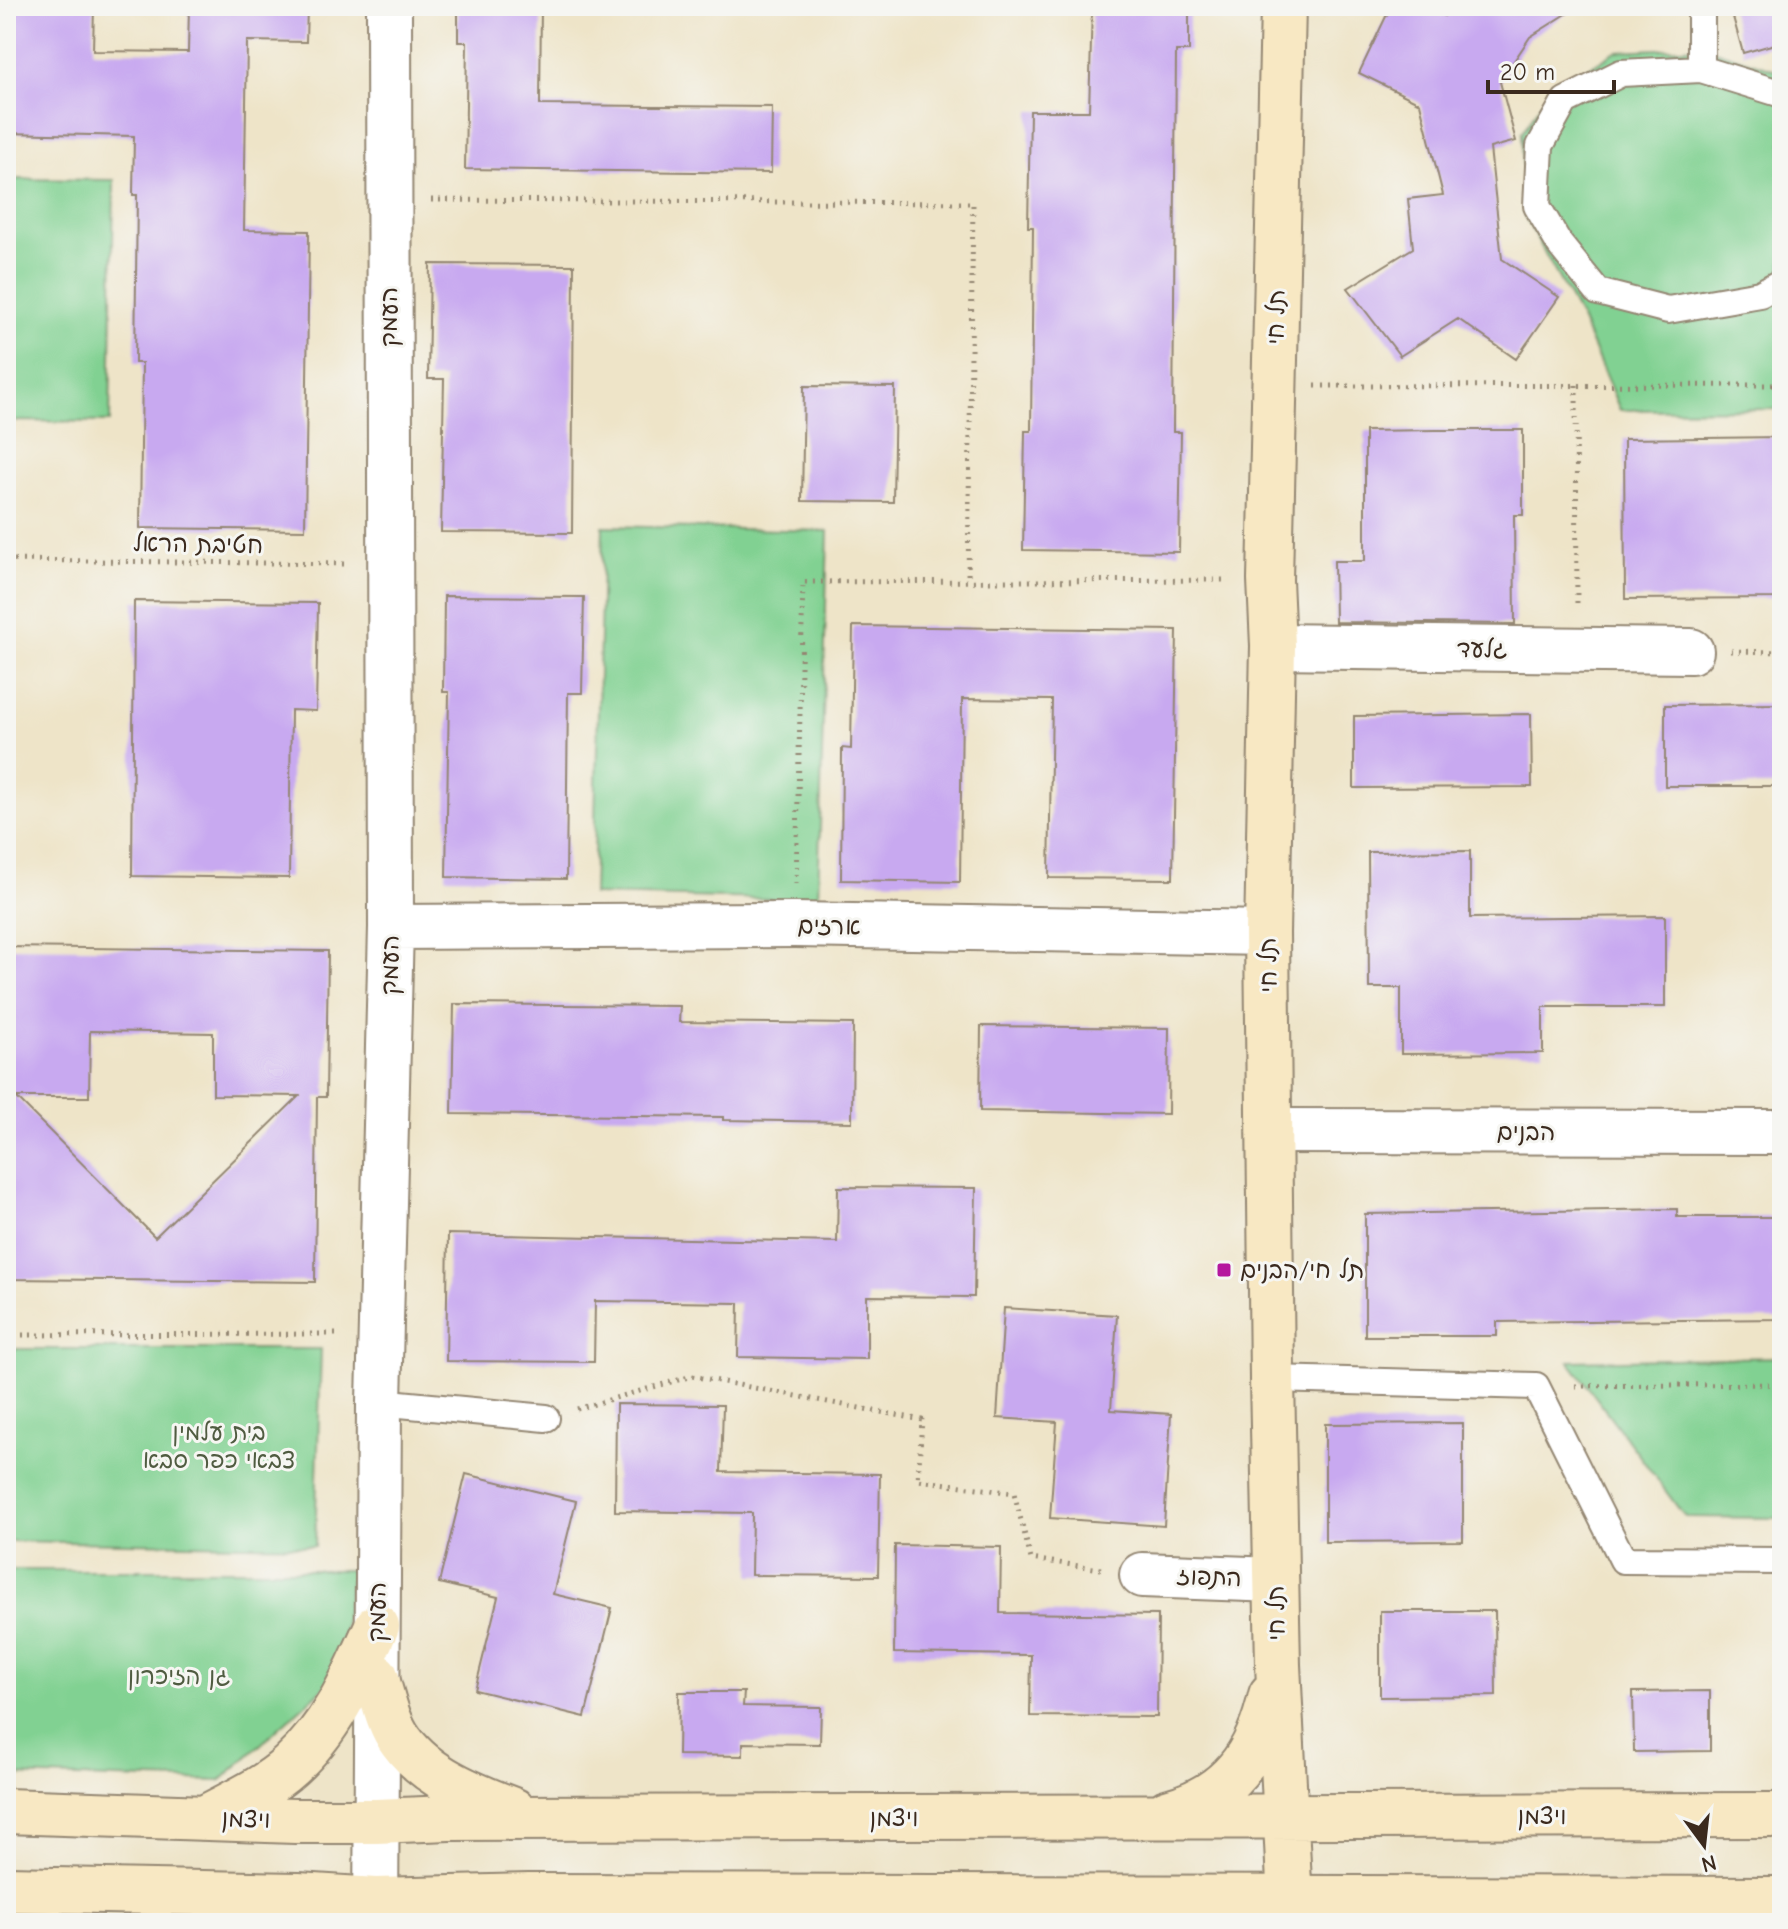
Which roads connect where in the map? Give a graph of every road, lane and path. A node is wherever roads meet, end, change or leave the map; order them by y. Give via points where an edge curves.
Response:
1 (389, 6) edge
2 (1283, 6) edge
3 (1701, 6) edge
4 (1701, 69) junction
5 (1782, 94) edge
6 (389, 200) junction
7 (1782, 282) edge
8 (1576, 385) junction
9 (1782, 385) edge
10 (1274, 386) junction
11 (6, 560) edge
12 (390, 564) junction
13 (968, 579) junction
14 (1270, 580) junction
15 (1273, 646) junction
16 (1577, 650) junction
17 (1691, 651) dead end
18 (795, 925) junction
19 (391, 927) junction
20 (1267, 933) junction
21 (1271, 1131) junction
22 (1782, 1132) edge
23 (381, 1334) junction
24 (6, 1335) edge
25 (1272, 1379) junction
26 (1782, 1384) edge
27 (1536, 1386) junction
28 (379, 1402) junction
29 (546, 1418) joint
30 (1782, 1561) edge
31 (1142, 1575) joint
32 (1276, 1580) junction
33 (377, 1626) junction
34 (1278, 1665) junction
35 (376, 1676) junction
36 (6, 1811) edge
37 (1782, 1815) edge
38 (1287, 1816) junction
39 (205, 1817) junction
40 (534, 1818) junction
41 (1146, 1818) junction
42 (376, 1821) junction
43 (6, 1889) edge
44 (529, 1896) junction
45 (1782, 1899) edge
46 (1349, 1910) edge
47 (376, 1911) edge
48 (1291, 1911) edge
49 (466, 1923) edge

1 - 6 street, העמק
2 - 10 main road, תל חי
3 - 4 lane
4 - 5 lane
4 - 7 lane via 1621,73 1565,101 1540,146 1537,206 1598,292 1668,310 1760,294
6 - 12 street, העמק
6 - 13 path via 973,203
8 - 9 path
8 - 10 path
8 - 16 path
10 - 14 main road, תל חי
11 - 12 path, חטיבת הראל
12 - 19 street, העמק
13 - 14 path
13 - 18 path via 803,582
14 - 15 main road, תל חי
15 - 16 street, גלעד
15 - 20 main road, תל חי
16 - 17 street, גלעד
18 - 19 street, ארזים
18 - 20 street, ארזים
19 - 23 street, העמק
20 - 21 main road, תל חי
21 - 22 street, הבנים
21 - 25 main road, תל חי
23 - 24 path
23 - 28 street, העמק
25 - 27 lane
25 - 32 main road, תל חי
26 - 27 path
27 - 30 lane via 1623,1560
28 - 29 lane
28 - 33 street, העמק
29 - 31 path via 692,1376 922,1420 918,1480 1014,1493 1031,1559
31 - 32 street, התפוז
32 - 34 main road, תל חי
33 - 35 street, העמק
33 - 39 main road via 322,1732 289,1767
34 - 38 main road, תל חי
34 - 41 main road via 1265,1724 1252,1753 1230,1779 1206,1797
35 - 40 main road via 401,1741 434,1772 474,1795
35 - 42 street, העמק
36 - 39 main road, ויצמן
37 - 38 main road, ויצמן
38 - 41 main road, ויצמן
38 - 48 main road, תל חי
39 - 42 main road, ויצמן
40 - 41 main road, ויצמן
40 - 42 main road, ויצמן
42 - 47 street, העמק
43 - 47 main road via 298,1895
44 - 47 main road
44 - 48 main road
44 - 49 main road
45 - 46 main road
46 - 48 main road

